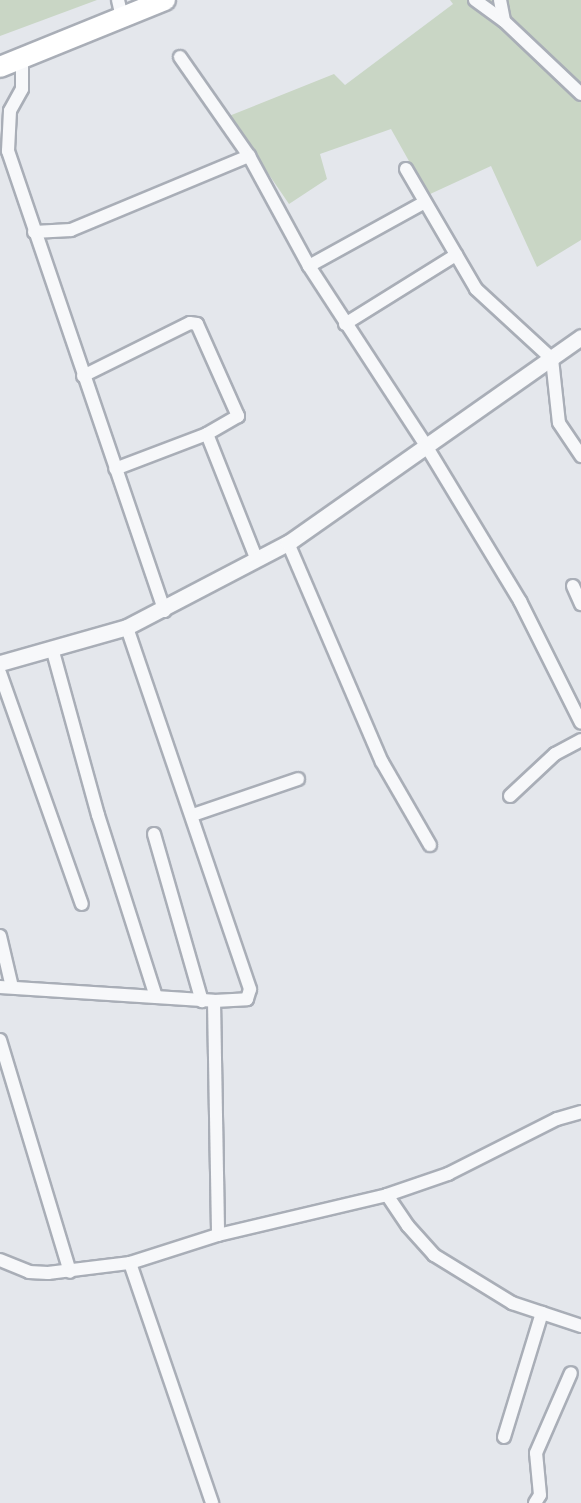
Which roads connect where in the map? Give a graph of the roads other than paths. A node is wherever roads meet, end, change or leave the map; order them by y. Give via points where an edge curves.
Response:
1 (165, 0) edge
2 (475, 0) edge
3 (500, 0) edge
4 (120, 9) edge
5 (504, 21) junction
6 (180, 57) dead end
7 (22, 59) junction
8 (0, 67) edge
9 (581, 94) edge
10 (249, 156) junction
11 (406, 169) dead end
12 (425, 202) junction
13 (34, 232) junction
14 (456, 255) junction
15 (309, 266) junction
16 (345, 324) junction
17 (581, 337) edge
18 (552, 359) junction
19 (83, 376) junction
20 (207, 434) junction
21 (425, 444) junction
22 (581, 456) edge
23 (115, 469) junction
24 (288, 543) junction
25 (257, 560) junction
26 (573, 586) dead end
27 (581, 604) edge
28 (165, 610) junction
29 (127, 627) junction
30 (52, 648) junction
31 (0, 663) edge
32 (0, 673) edge
33 (581, 723) edge
34 (581, 740) edge
35 (298, 779) dead end
36 (510, 796) dead end
37 (193, 815) junction
38 (154, 834) dead end
39 (430, 845) dead end
40 (82, 904) dead end
41 (0, 936) edge
42 (6, 987) edge
43 (156, 997) junction
44 (208, 1001) junction
45 (0, 1040) edge
46 (581, 1113) edge
47 (387, 1195) junction
48 (218, 1235) junction
49 (0, 1260) edge
50 (130, 1263) junction
51 (70, 1272) junction
52 (542, 1313) junction
53 (581, 1326) edge
54 (572, 1373) dead end
55 (504, 1437) dead end
56 (212, 1503) edge
57 (535, 1503) edge

1 - 4 main road
2 - 5 street
3 - 5 street
4 - 7 main road
5 - 9 street
6 - 10 street
7 - 8 main road
7 - 13 street via 22,89 10,111 8,151
10 - 13 street via 72,230
10 - 15 street
11 - 12 street
12 - 14 street
12 - 15 street
13 - 19 street
14 - 16 street
14 - 18 street via 485,299
15 - 16 street
16 - 21 street
17 - 18 street
18 - 21 street
18 - 22 street via 559,423
19 - 20 street via 190,323 197,324 238,416
19 - 23 street
20 - 23 street
20 - 25 street
21 - 24 street
21 - 33 street via 520,601
23 - 28 street
24 - 25 street
24 - 39 street via 382,762
25 - 28 street
26 - 27 street
28 - 29 street
29 - 30 street
29 - 37 street
30 - 31 street
30 - 43 street via 98,814
32 - 40 street
34 - 36 street via 555,754
35 - 37 street
37 - 44 street via 250,989 246,999
38 - 44 street
41 - 42 street
42 - 43 street
43 - 44 street
44 - 48 street
45 - 51 street
46 - 47 street via 557,1119 448,1174
47 - 48 street
47 - 52 street via 434,1255 512,1303
48 - 50 street
49 - 51 street via 29,1272
50 - 51 street
50 - 56 street
52 - 53 street
52 - 55 street
54 - 57 street via 536,1453 540,1495

